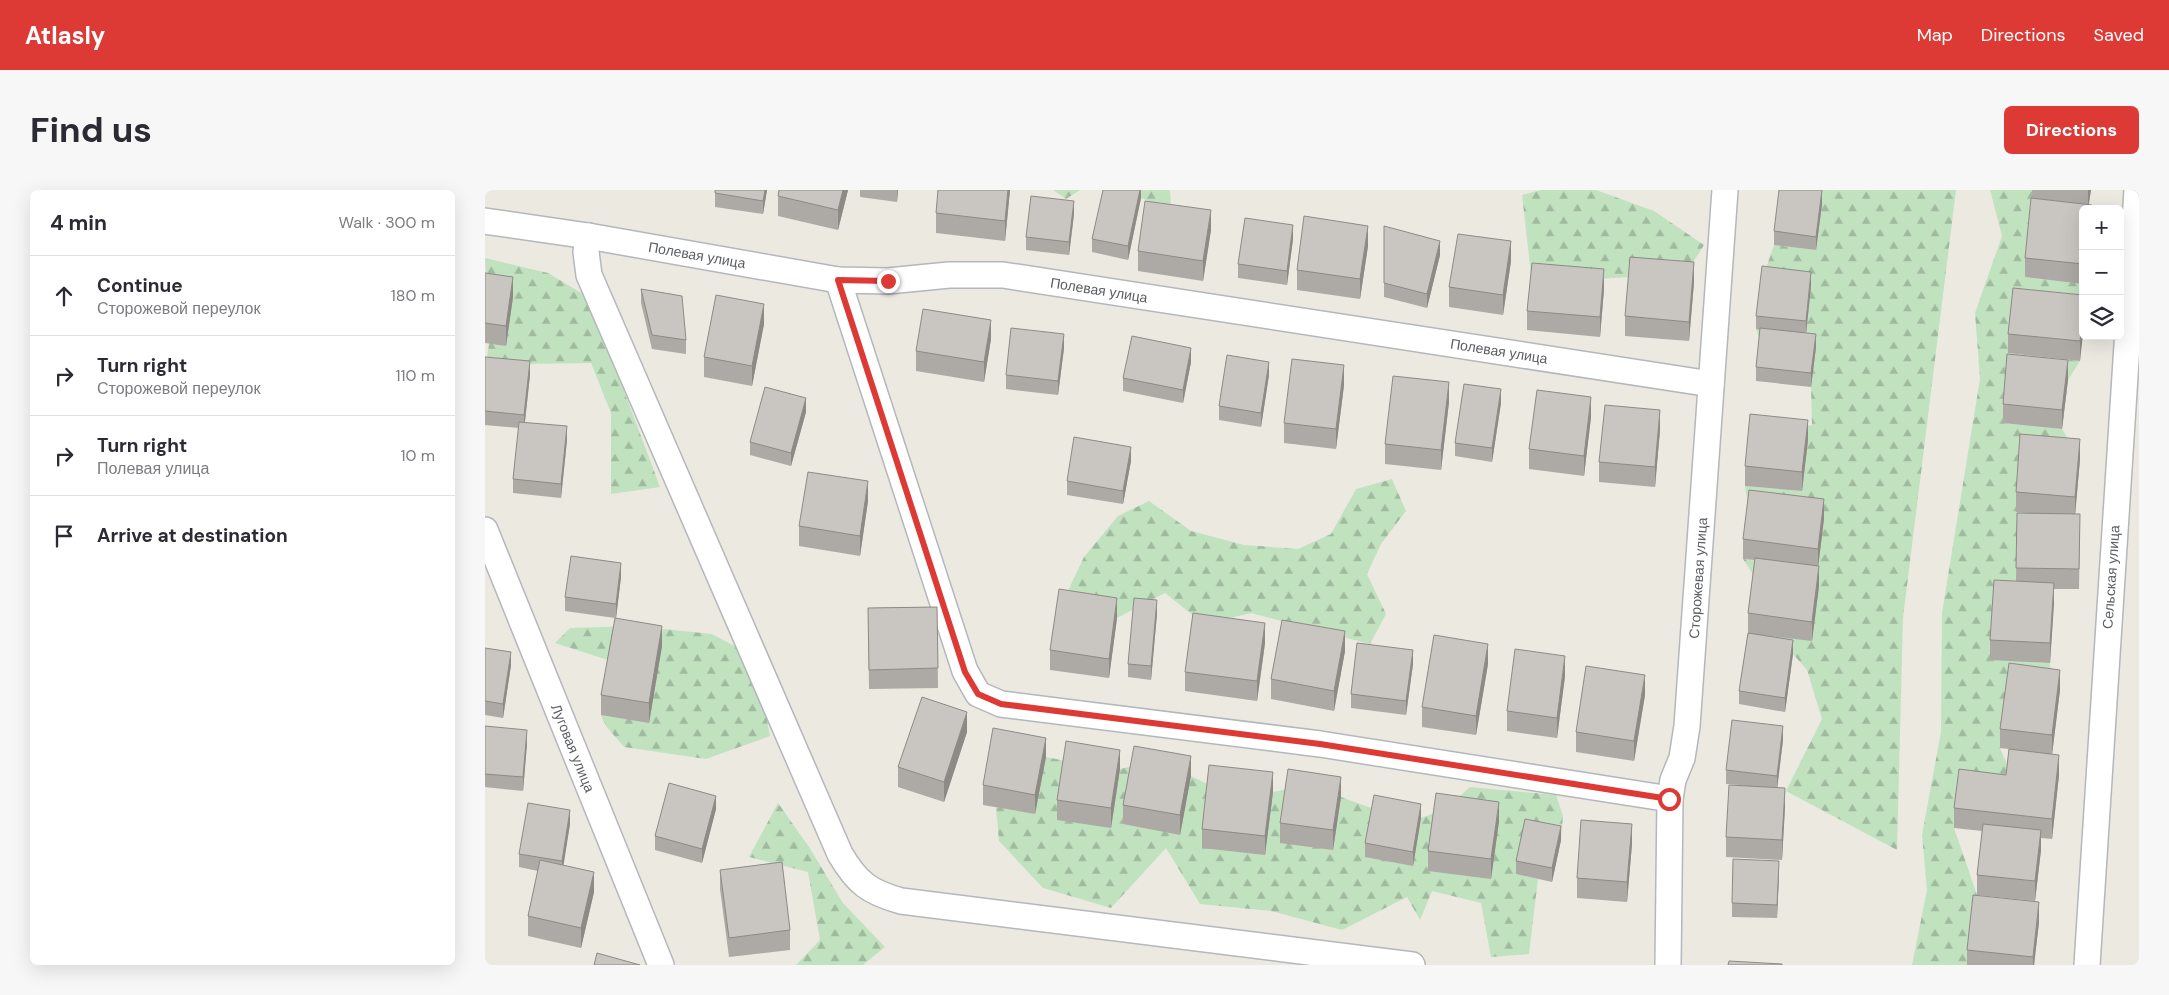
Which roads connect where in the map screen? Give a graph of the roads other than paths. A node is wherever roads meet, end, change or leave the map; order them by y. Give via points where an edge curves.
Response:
1 (1725, 190) edge
2 (2137, 190) edge
3 (485, 221) edge
4 (588, 236) junction
5 (838, 280) junction
6 (1711, 384) junction
7 (485, 530) edge
8 (1669, 799) junction
9 (661, 965) edge
10 (1412, 965) edge
11 (1668, 965) edge
12 (2087, 965) edge

1 - 6 street, Сторожевая улица
2 - 12 street, Сельская улица
3 - 4 street, Полевая улица
4 - 5 street, Полевая улица
4 - 10 street via 589,275 840,854 864,886 880,896 901,901
5 - 6 street, Полевая улица via 888,281 949,275 1003,275
5 - 8 street via 965,672 978,694 1001,704 1320,744
6 - 8 street, Сторожевая улица via 1687,726 1682,758
7 - 9 street, Луговая улица
8 - 11 street, Сторожевая улица

